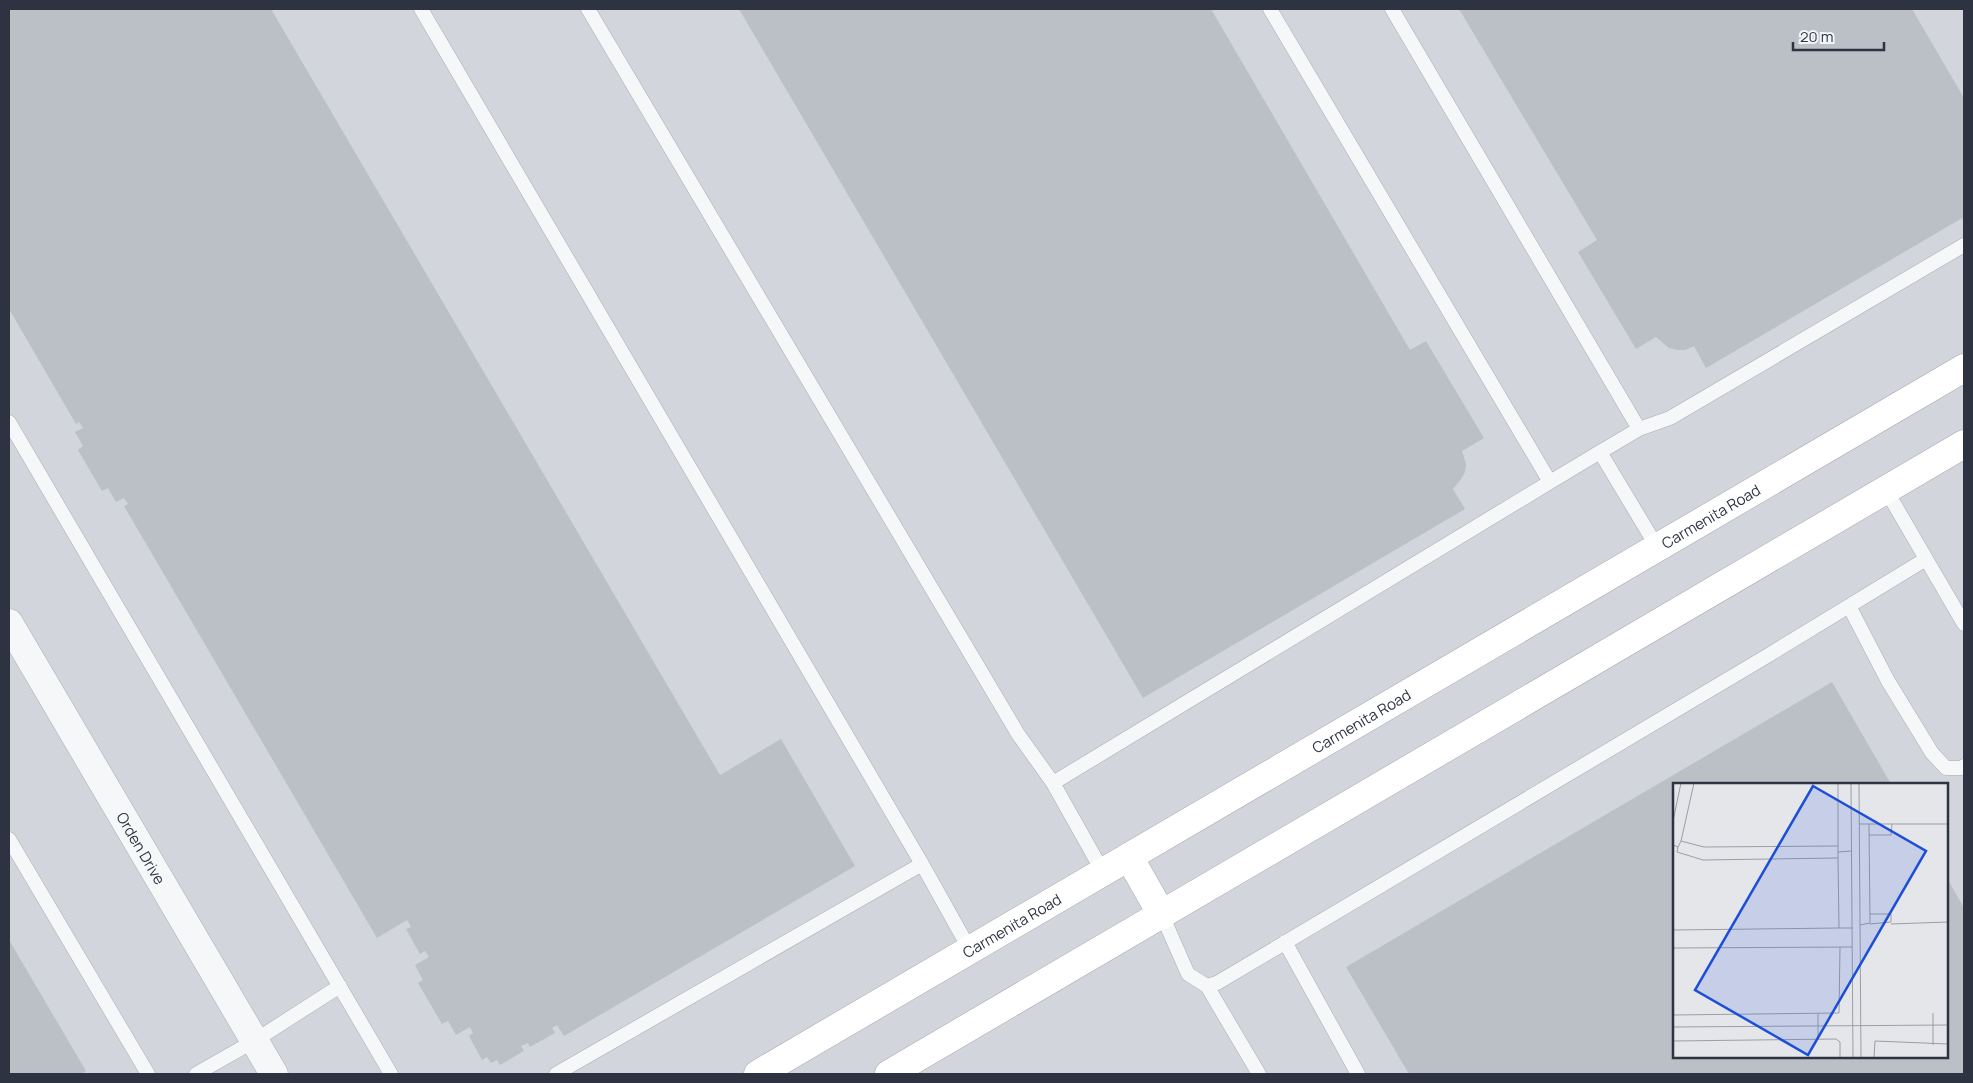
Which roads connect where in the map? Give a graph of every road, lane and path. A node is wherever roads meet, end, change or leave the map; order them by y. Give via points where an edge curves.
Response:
1 (421, 9) edge
2 (588, 9) edge
3 (1270, 9) edge
4 (1392, 9) edge
5 (1964, 245) edge
6 (1964, 368) edge
7 (9, 422) edge
8 (1639, 429) junction
9 (1600, 452) junction
10 (1961, 453) edge
11 (1550, 482) junction
12 (1886, 490) junction
13 (1657, 548) junction
14 (1926, 559) junction
15 (1849, 606) junction
16 (9, 623) edge
17 (1964, 624) edge
18 (1964, 766) edge
19 (1053, 783) junction
20 (9, 839) edge
21 (1129, 857) junction
22 (922, 864) junction
23 (1103, 872) junction
24 (1162, 915) junction
25 (1284, 942) junction
26 (970, 950) junction
27 (340, 986) junction
28 (1207, 986) junction
29 (254, 1041) junction
30 (148, 1074) edge
31 (196, 1074) edge
32 (274, 1074) edge
33 (391, 1074) edge
34 (556, 1074) edge
35 (758, 1074) edge
36 (889, 1074) edge
37 (1259, 1074) edge
38 (1358, 1074) edge

1 - 22 lane
2 - 19 lane via 1018,734
3 - 11 lane
4 - 8 lane
5 - 8 lane via 1670,418
6 - 13 main road, Carmenita Road
7 - 27 lane
8 - 9 lane
9 - 11 lane
9 - 13 lane
10 - 12 main road
11 - 19 lane
12 - 14 lane
12 - 24 main road
13 - 21 main road, Carmenita Road
14 - 15 lane
14 - 17 lane
15 - 18 lane via 1888,681 1932,753 1946,768
15 - 25 lane
16 - 29 street, Orden Drive
19 - 23 lane
20 - 30 lane
21 - 23 main road, Carmenita Road
21 - 24 main road
22 - 26 lane
22 - 34 lane
23 - 26 main road, Carmenita Road
24 - 28 lane via 1188,974
24 - 36 main road
25 - 28 lane
25 - 38 lane
26 - 35 main road, Carmenita Road
27 - 29 lane
27 - 33 lane
28 - 37 lane
29 - 31 lane
29 - 32 street, Orden Drive

